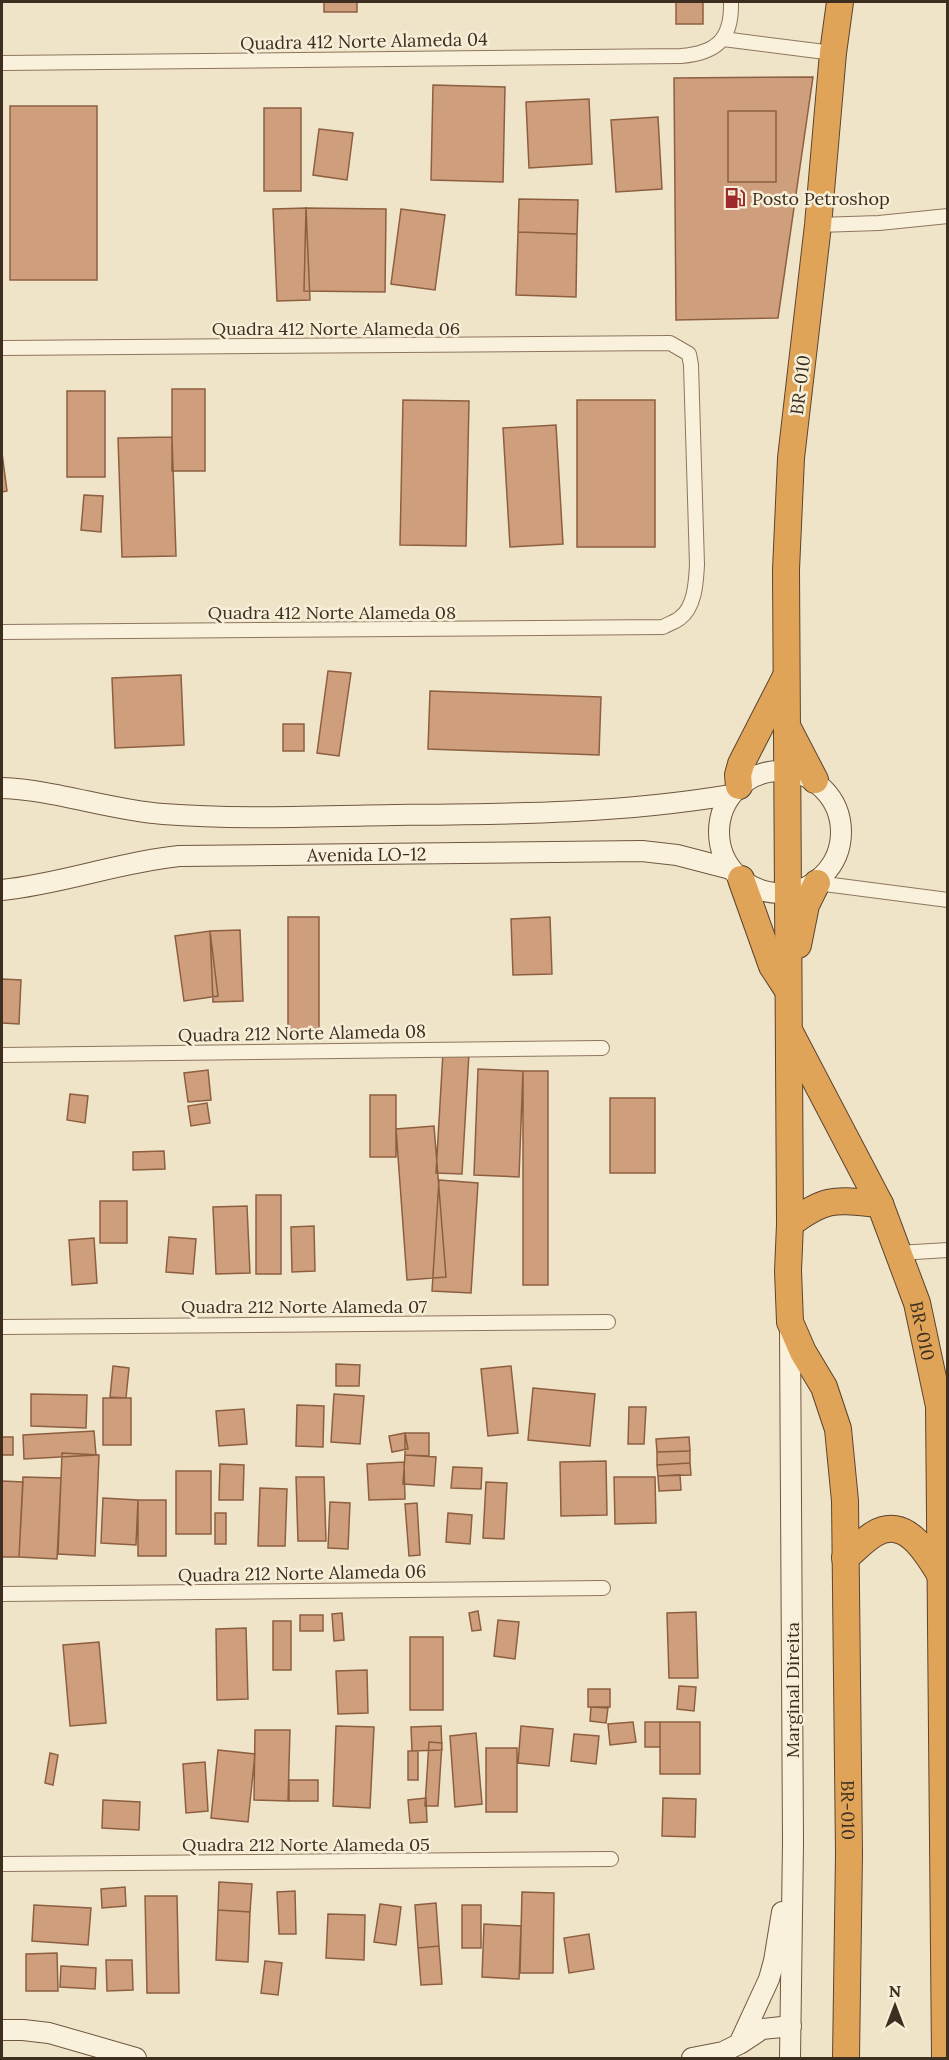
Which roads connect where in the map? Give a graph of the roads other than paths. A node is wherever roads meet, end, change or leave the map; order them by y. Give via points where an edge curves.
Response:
1 (731, 2) edge
2 (840, 2) edge
3 (723, 39) junction
4 (833, 53) junction
5 (2, 63) edge
6 (948, 216) edge
7 (818, 225) junction
8 (2, 348) edge
9 (663, 627) joint
10 (2, 633) edge
11 (786, 675) junction
12 (786, 725) junction
13 (787, 770) junction
14 (815, 780) junction
15 (2, 789) edge
16 (734, 790) junction
17 (736, 874) junction
18 (817, 883) junction
19 (2, 890) edge
20 (787, 893) junction
21 (948, 900) edge
22 (788, 983) junction
23 (788, 1028) junction
24 (602, 1048) dead end
25 (2, 1055) edge
26 (880, 1204) junction
27 (790, 1224) junction
28 (948, 1250) edge
29 (898, 1253) junction
30 (608, 1322) dead end
31 (790, 1322) junction
32 (2, 1327) edge
33 (845, 1558) junction
34 (941, 1576) junction
35 (603, 1588) dead end
36 (2, 1594) edge
37 (793, 1842) junction
38 (611, 1859) dead end
39 (2, 1864) edge
40 (790, 2026) junction
41 (2, 2030) edge
42 (735, 2051) edge
43 (136, 2058) edge
44 (693, 2058) edge
45 (790, 2058) edge
46 (846, 2058) edge
47 (945, 2058) edge

1 - 3 street via 729,27
2 - 4 highway, BR-010 / BR-010
3 - 4 street
3 - 5 street, Quadra 412 Norte Alameda 04 via 712,49 681,56
4 - 7 highway, BR-010 / BR-010
6 - 7 street
7 - 11 highway, BR-010 / BR-010 via 791,458
8 - 9 street, Quadra 412 Norte Alameda 06 via 670,343 689,354 691,365 697,565 695,589 682,618
9 - 10 street, Quadra 412 Norte Alameda 08
11 - 12 highway, BR-010 / BR-010
11 - 16 highway via 741,764
12 - 13 highway, BR-010 / BR-010
12 - 14 highway
13 - 14 street
13 - 16 street via 753,776
13 - 20 highway, BR-010
14 - 18 street via 835,803 841,822 835,860
15 - 16 street via 161,814 236,817 562,813 674,804
16 - 17 street via 721,812 718,832 721,852
17 - 19 street, Avenida LO-12 via 677,855 642,851 179,856 136,861
17 - 20 street, Avenida LO-12 via 755,888
17 - 22 highway via 772,966
18 - 20 street
18 - 21 street
18 - 22 highway via 807,904
20 - 22 highway, BR-010
22 - 23 highway, BR-010
23 - 26 highway, BR-010
23 - 27 highway, BR-010
24 - 25 street, Quadra 212 Norte Alameda 08
26 - 27 highway via 840,1200 822,1203
26 - 29 highway, BR-010
27 - 31 highway, BR-010
28 - 29 street
29 - 34 highway, BR-010 via 916,1303 939,1406
30 - 32 street, Quadra 212 Norte Alameda 07
31 - 33 highway, BR-010 via 824,1387 838,1429 845,1501
31 - 37 street, Marginal Direita
33 - 34 highway via 874,1534 895,1528 916,1541
33 - 46 highway, BR-010 via 849,1854
34 - 47 highway, BR-010
35 - 36 street, Quadra 212 Norte Alameda 06
37 - 40 street, Marginal Direita
37 - 42 street via 774,1961
38 - 39 street, Quadra 212 Norte Alameda 05
40 - 42 street via 762,2029
40 - 45 street, Marginal Direita
41 - 43 street via 49,2033
42 - 44 street

